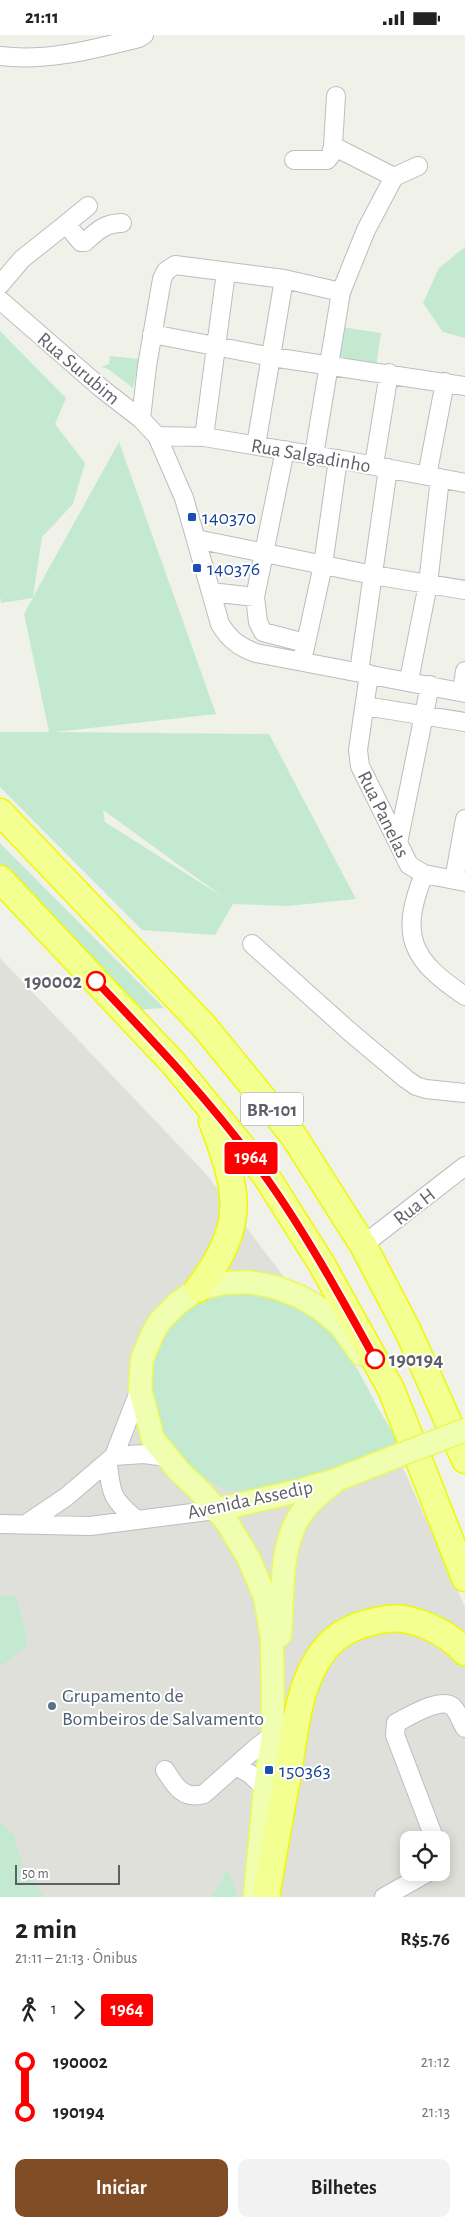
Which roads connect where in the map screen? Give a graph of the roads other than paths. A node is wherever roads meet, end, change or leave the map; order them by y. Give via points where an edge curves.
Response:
1 (144, 35) edge
2 (81, 43) edge
3 (0, 56) edge
4 (336, 96) dead end
5 (333, 146) junction
6 (294, 159) dead end
7 (418, 166) dead end
8 (394, 177) junction
9 (88, 206) dead end
10 (122, 223) dead end
11 (66, 224) junction
12 (226, 272) junction
13 (284, 279) junction
14 (0, 285) edge
15 (341, 292) junction
16 (0, 300) edge
17 (152, 334) junction
18 (218, 346) junction
19 (272, 357) junction
20 (330, 365) junction
21 (389, 373) junction
22 (445, 382) junction
23 (465, 386) edge
24 (141, 419) junction
25 (157, 436) junction
26 (204, 437) junction
27 (256, 445) junction
28 (285, 450) junction
29 (314, 455) junction
30 (338, 459) junction
31 (381, 467) junction
32 (434, 477) junction
33 (465, 483) edge
34 (196, 539) junction
35 (265, 553) junction
36 (323, 565) junction
37 (373, 575) junction
38 (428, 584) junction
39 (465, 589) edge
40 (212, 592) junction
41 (255, 597) junction
42 (305, 643) junction
43 (302, 661) junction
44 (465, 671) edge
45 (364, 673) junction
46 (409, 681) junction
47 (430, 685) junction
48 (463, 692) edge
49 (365, 706) junction
50 (425, 716) junction
51 (465, 722) edge
52 (0, 812) edge
53 (465, 819) edge
54 (398, 843) junction
55 (424, 874) junction
56 (0, 879) edge
57 (459, 881) edge
58 (252, 944) dead end
59 (465, 996) edge
60 (465, 1093) edge
61 (204, 1099) junction
62 (465, 1166) edge
63 (363, 1245) junction
64 (198, 1289) junction
65 (140, 1389) junction
66 (391, 1389) junction
67 (465, 1430) edge
68 (167, 1457) junction
69 (111, 1459) junction
70 (465, 1460) edge
71 (336, 1479) junction
72 (216, 1510) junction
73 (137, 1521) junction
74 (0, 1524) edge
75 (26, 1525) junction
76 (465, 1578) edge
77 (465, 1652) edge
78 (274, 1709) junction
79 (465, 1728) edge
80 (273, 1735) junction
81 (236, 1766) junction
82 (165, 1770) dead end
83 (265, 1788) junction
84 (432, 1831) edge
85 (413, 1881) edge
86 (255, 1897) edge
87 (266, 1897) edge
88 (384, 1897) edge

1 - 2 street
2 - 3 street via 20,59
4 - 5 street
5 - 6 street via 327,160
5 - 8 street
7 - 8 street
8 - 15 street via 366,230
9 - 11 street
10 - 11 street via 99,229 85,242 81,242
11 - 14 street via 22,259
12 - 13 street
12 - 17 street via 175,265 166,271
12 - 18 street
13 - 15 street
13 - 19 street
15 - 20 street
16 - 24 street, Rua Surubim via 101,389
17 - 18 street
17 - 24 street
18 - 19 street
18 - 26 street
19 - 20 street
19 - 27 street
20 - 21 street
20 - 29 street
21 - 22 street
21 - 31 street, Rua Panelas
22 - 23 street
22 - 32 street
24 - 25 street, Rua Surubim
25 - 26 street, Rua Salgadinho
25 - 34 street via 184,499
26 - 27 street, Rua Salgadinho
27 - 28 street, Rua Salgadinho
28 - 29 street, Rua Salgadinho
28 - 35 street
29 - 30 street, Rua Salgadinho
30 - 31 street, Rua Salgadinho
30 - 36 street
31 - 32 street, Rua Salgadinho
31 - 37 street, Rua Panelas
32 - 33 street, Rua Salgadinho
32 - 38 street
34 - 35 street
34 - 40 street
35 - 36 street
35 - 41 street
36 - 37 street
36 - 42 street
37 - 38 street
37 - 45 street, Rua Panelas
38 - 39 street
38 - 46 street
40 - 41 street
40 - 43 street via 220,623 236,643 256,653
41 - 42 street via 258,622 263,632
42 - 43 street
43 - 45 street
44 - 48 street
45 - 46 street
45 - 49 street, Rua Panelas
46 - 47 street
47 - 48 street
47 - 50 street
49 - 50 street
49 - 54 street, Rua Panelas via 358,758
50 - 51 street
50 - 54 street
52 - 63 highway, BR-101 via 203,1025 293,1135
53 - 57 street
54 - 55 street, Rua Panelas via 409,865
55 - 57 street, Rua Panelas
55 - 59 street via 415,900 412,940 421,959 436,975
56 - 61 highway, BR-101
58 - 60 street via 348,1031 416,1086
61 - 64 highway via 225,1157 234,1204 228,1242
61 - 66 highway, BR-101 via 266,1176 321,1263
62 - 63 street, Rua H
63 - 70 highway, BR-101 via 408,1331
64 - 65 main road via 172,1309 152,1333 142,1359
64 - 66 main road via 223,1283 249,1283 275,1287 299,1296 321,1309 340,1327
65 - 68 main road via 153,1439
65 - 69 street
66 - 76 highway, BR-101
67 - 71 main road, Avenida Assedip, bridge
68 - 69 street via 144,1454
68 - 72 main road
69 - 73 street via 111,1491
69 - 75 street
71 - 72 main road, Avenida Assedip
71 - 78 main road via 302,1513 288,1544
72 - 73 street, Avenida Assedip
72 - 78 main road via 238,1538 265,1597 272,1638
73 - 75 street, Avenida Assedip via 90,1526
74 - 75 street, Avenida Assedip
77 - 87 highway via 442,1634 420,1623 392,1618 367,1622 344,1632 322,1652 311,1671 300,1704
78 - 80 main road
79 - 84 street via 454,1708 448,1704 433,1705 396,1723 395,1735
80 - 81 street
80 - 83 main road
81 - 82 street via 204,1794 194,1797 181,1792
81 - 83 street
83 - 86 main road
85 - 88 street

